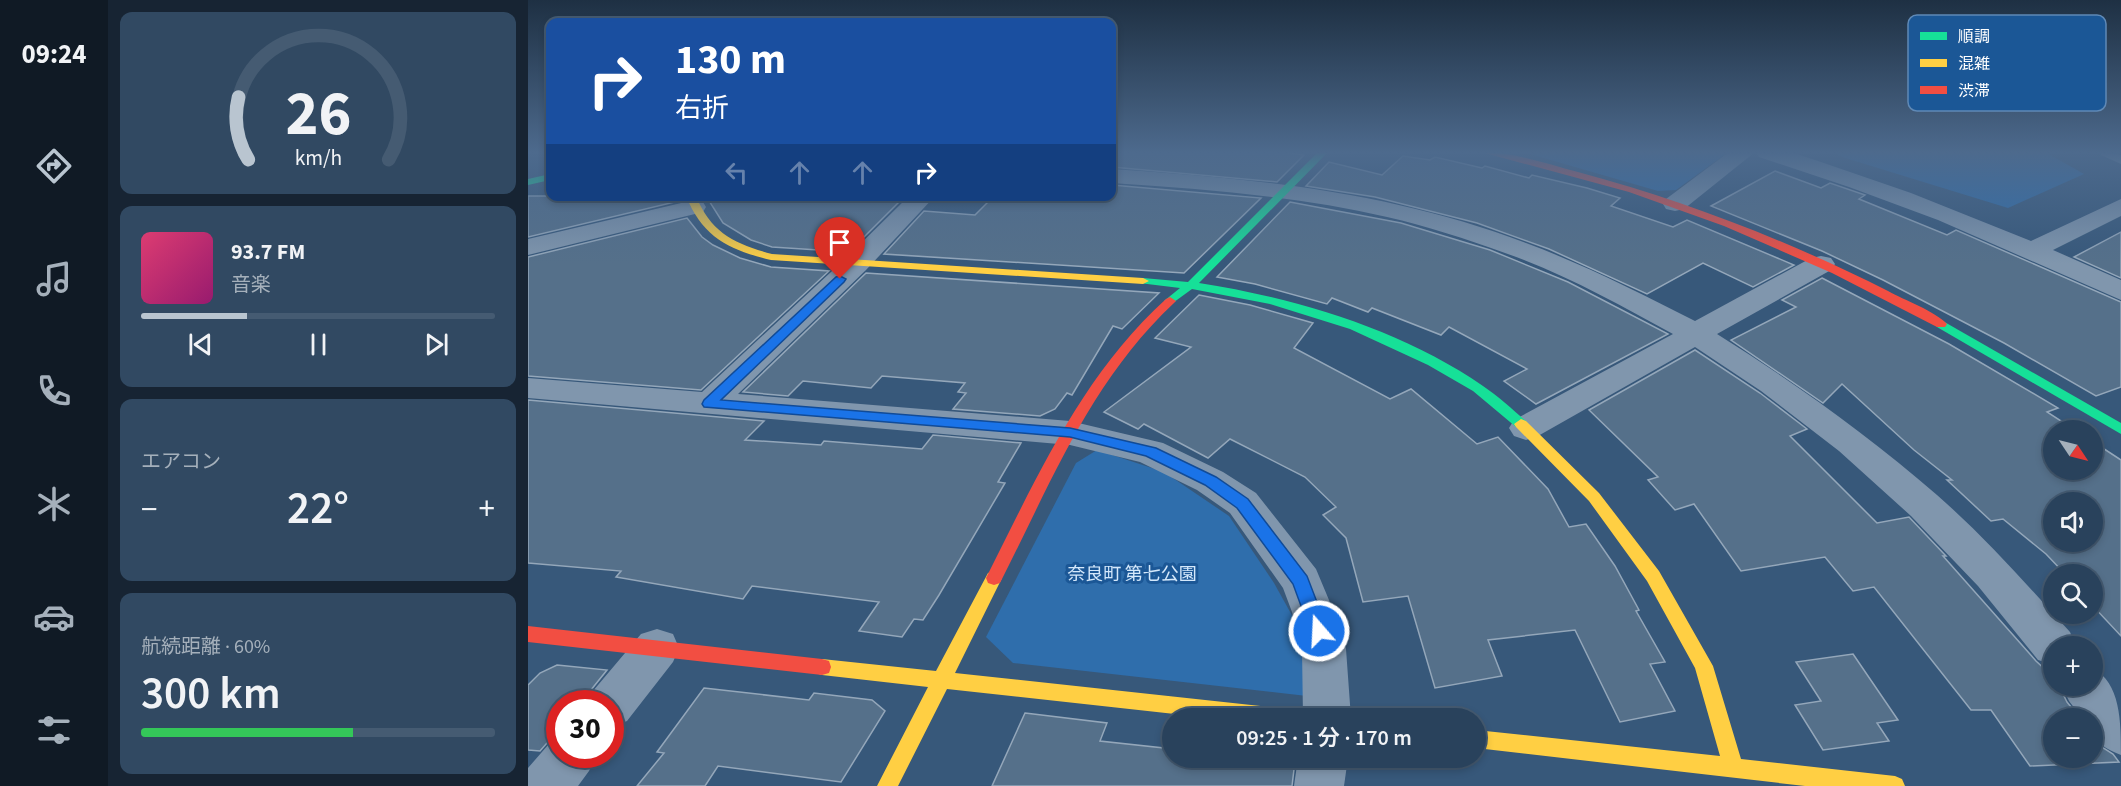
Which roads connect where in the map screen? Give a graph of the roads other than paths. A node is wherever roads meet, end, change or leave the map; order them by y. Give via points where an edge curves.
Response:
1 (1271, 189) edge
2 (1290, 189) edge
3 (1623, 189) edge
4 (1696, 189) edge
5 (1877, 189) edge
6 (1288, 191) junction
7 (917, 201) edge
8 (692, 202) edge
9 (1675, 204) junction
10 (2121, 206) edge
11 (528, 248) edge
12 (2033, 250) junction
13 (856, 264) junction
14 (1821, 264) junction
15 (1192, 284) junction
16 (2121, 291) edge
17 (1695, 334) junction
18 (528, 388) edge
19 (709, 404) junction
20 (1526, 428) junction
21 (2121, 429) edge
22 (1070, 432) junction
23 (528, 634) edge
24 (2046, 636) edge
25 (657, 648) junction
26 (941, 680) junction
27 (623, 690) edge
28 (2093, 696) edge
29 (1197, 708) edge
30 (1327, 708) edge
31 (2121, 732) edge
32 (1486, 741) edge
33 (561, 768) edge
34 (1322, 768) edge
35 (1738, 777) edge
36 (546, 786) edge
37 (887, 786) edge
38 (1319, 786) edge
39 (1895, 786) edge

1 - 6 street
2 - 6 street
3 - 9 street
4 - 9 street
5 - 12 street
6 - 15 street
6 - 17 street via 1426,219 1501,242 1600,284
7 - 13 street
8 - 11 street
8 - 13 street via 716,236 736,247 771,257
9 - 14 street
10 - 12 street
12 - 16 street
13 - 15 street
13 - 19 street
14 - 17 street
14 - 21 street via 2021,367
15 - 20 street via 1254,295 1386,338 1473,385
15 - 22 street via 1173,297 1123,351
17 - 20 street
17 - 24 street via 1844,437 1921,503 2017,599
18 - 19 street
19 - 22 street
20 - 35 street via 1594,497 1653,576 1704,666
22 - 26 street
22 - 30 street via 1150,452 1210,481 1243,503 1301,581 1324,649
23 - 25 street
25 - 26 street
25 - 27 street
26 - 29 street
26 - 37 street
28 - 31 street
32 - 35 street
33 - 36 street
34 - 38 street
35 - 39 street

